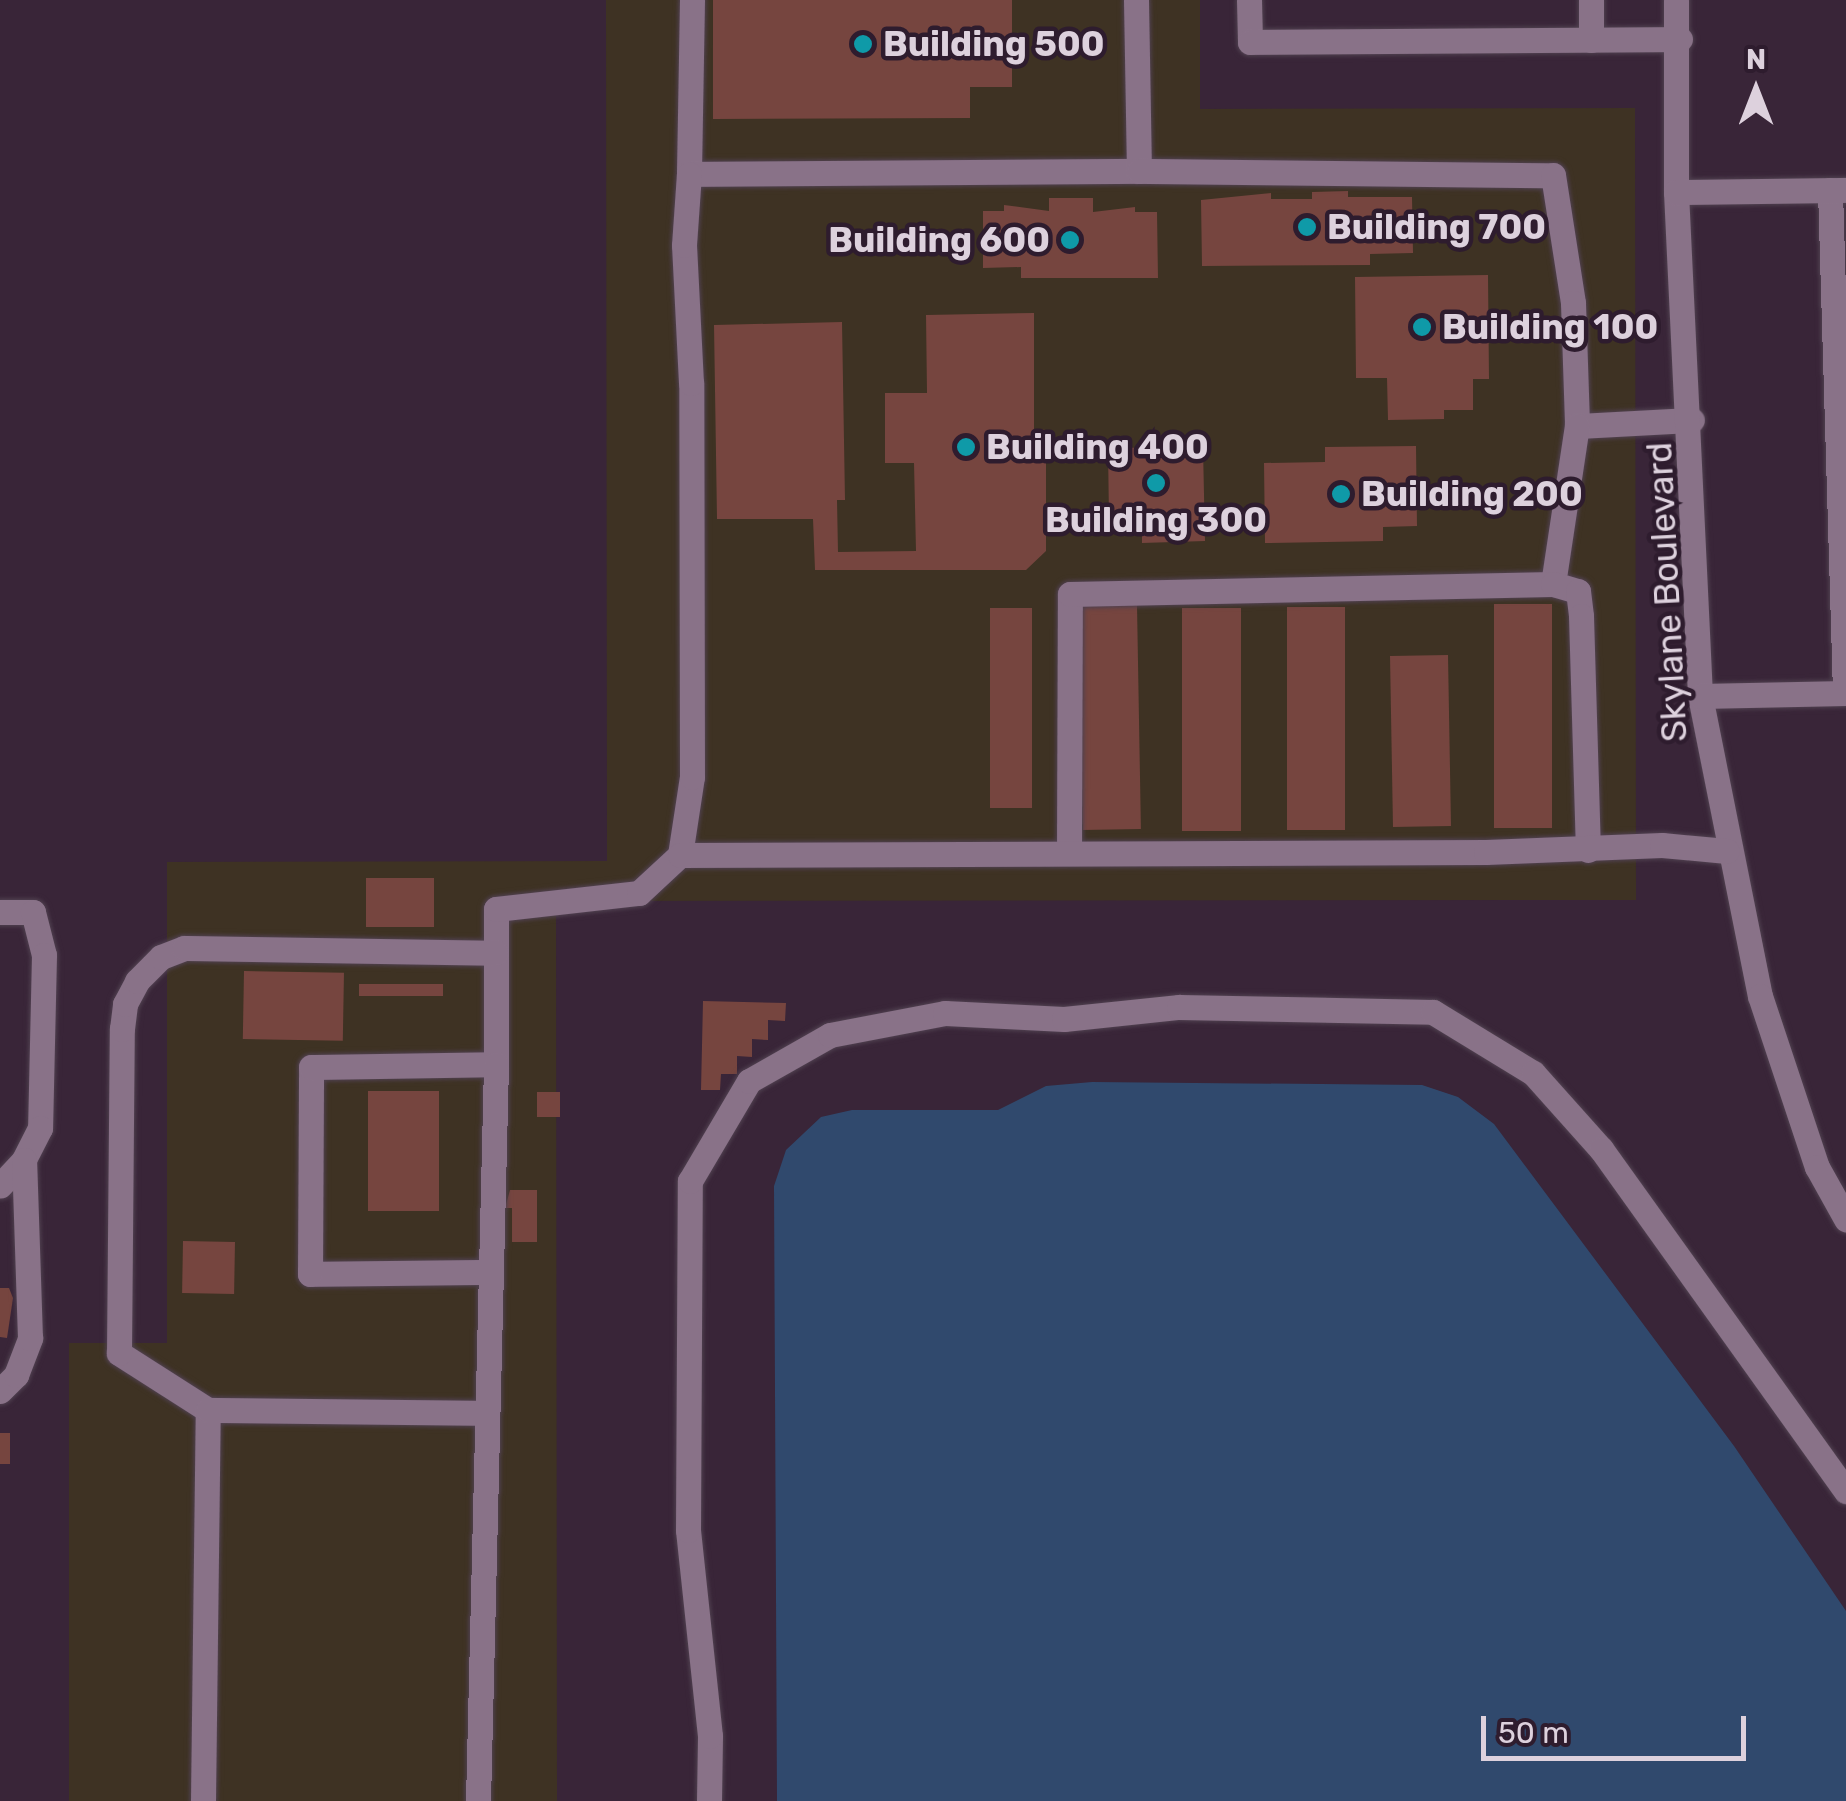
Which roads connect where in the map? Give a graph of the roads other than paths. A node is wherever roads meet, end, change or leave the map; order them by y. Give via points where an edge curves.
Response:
1 (692, 0) edge
2 (1136, 0) edge
3 (1249, 0) edge
4 (1591, 0) edge
5 (1676, 0) edge
6 (1680, 39) junction
7 (1591, 40) junction
8 (1138, 171) junction
9 (690, 174) junction
10 (1838, 190) edge
11 (1676, 192) junction
12 (1692, 420) junction
13 (1576, 426) junction
14 (1553, 584) junction
15 (1846, 693) edge
16 (1700, 696) junction
17 (1588, 850) junction
18 (1727, 851) junction
19 (680, 854) junction
20 (1069, 854) junction
21 (0, 912) edge
22 (496, 953) junction
23 (496, 1064) junction
24 (24, 1160) junction
25 (0, 1186) edge
26 (1846, 1220) edge
27 (490, 1272) junction
28 (0, 1391) edge
29 (208, 1410) junction
30 (486, 1413) junction
31 (1846, 1491) edge
32 (203, 1801) edge
33 (478, 1801) edge
34 (709, 1801) edge

1 - 9 street
2 - 8 street
3 - 7 street via 1250,42
4 - 7 street
5 - 6 street, Skylane Boulevard
6 - 7 street
6 - 11 street, Skylane Boulevard
8 - 9 street
8 - 13 street via 1553,176 1573,303
9 - 19 street via 684,245 692,777
10 - 11 street
10 - 15 street
11 - 12 street, Skylane Boulevard
12 - 13 street
12 - 16 street, Skylane Boulevard
13 - 14 street
14 - 17 street via 1578,592
14 - 20 street via 1070,594
15 - 16 street
16 - 18 street, Skylane Boulevard
17 - 18 street via 1662,844
17 - 20 street
18 - 26 street, Skylane Boulevard via 1760,996 1816,1167
19 - 20 street
19 - 22 street via 639,893 496,909
21 - 24 street via 33,912 44,955 40,1112
22 - 23 street
22 - 29 street via 184,948 160,957 138,981 124,1004 122,1028 120,1353
23 - 27 street
23 - 27 street via 311,1067 310,1274
24 - 25 street
24 - 28 street via 30,1338 16,1375
27 - 30 street
29 - 30 street
29 - 32 street
30 - 33 street
31 - 34 street via 1601,1149 1533,1072 1433,1012 1179,1007 1064,1018 945,1013 830,1035 749,1081 690,1181 688,1530 710,1736

